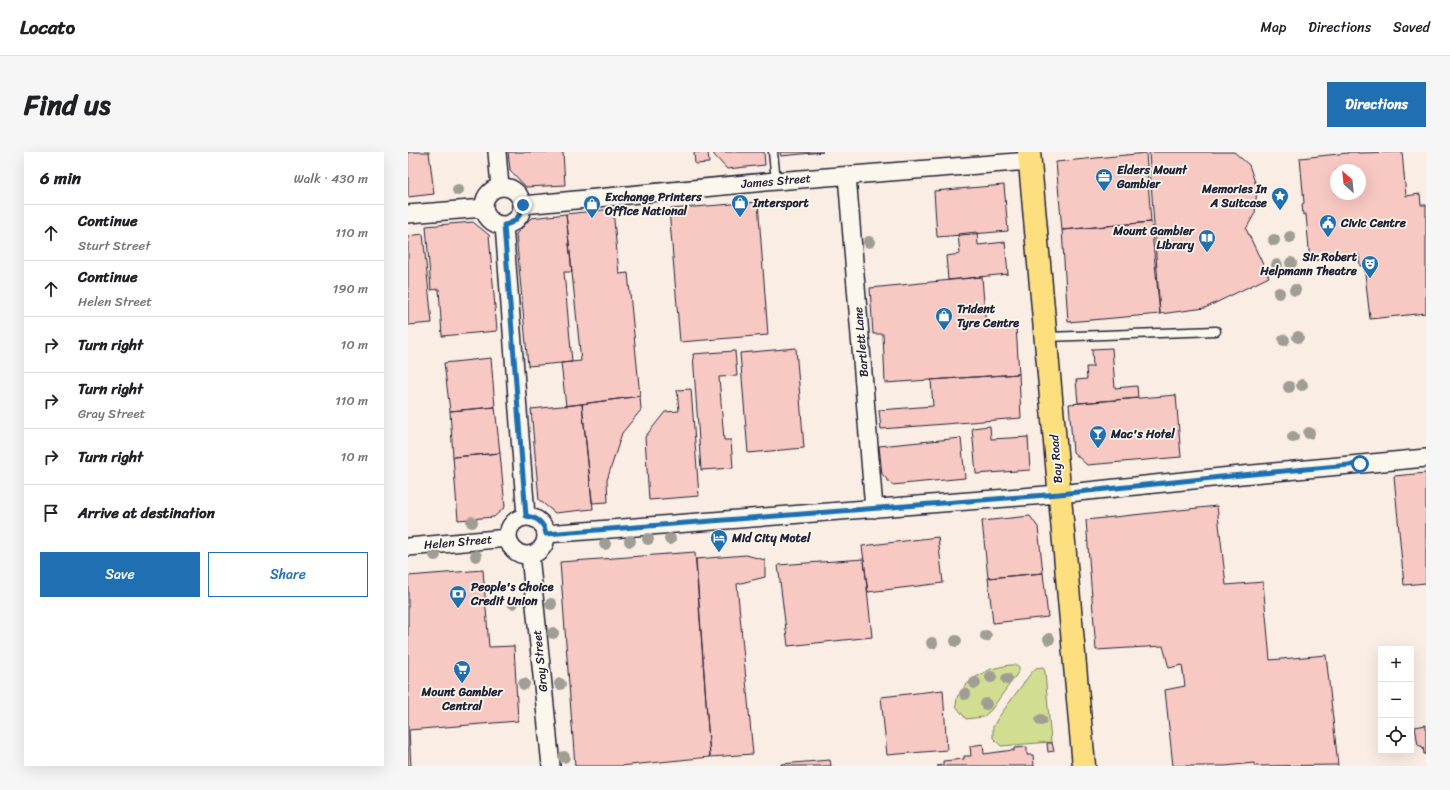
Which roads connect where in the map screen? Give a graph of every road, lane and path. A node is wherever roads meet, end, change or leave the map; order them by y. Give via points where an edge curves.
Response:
1 (497, 152) edge
2 (774, 152) edge
3 (1030, 156) edge
4 (847, 175) junction
5 (776, 181) junction
6 (500, 186) junction
7 (523, 205) junction
8 (484, 208) junction
9 (408, 214) edge
10 (504, 225) junction
11 (1216, 331) dead end
12 (1046, 337) junction
13 (1426, 458) edge
14 (1059, 494) junction
15 (874, 508) junction
16 (526, 516) junction
17 (546, 534) junction
18 (508, 538) junction
19 (408, 547) edge
20 (530, 555) junction
21 (551, 766) edge
22 (1084, 766) edge

1 - 6 street
2 - 5 lane
3 - 4 street, James Street
3 - 12 main road, Bay Road
4 - 5 street, James Street
4 - 15 street, Bartlett Lane
5 - 7 street, James Street
6 - 7 street via 513,189 521,198
6 - 8 street via 486,196
7 - 10 street via 519,216 510,224
8 - 9 street
8 - 10 street via 492,222
10 - 16 street
11 - 12 lane
12 - 14 main road, Bay Road
13 - 14 street
14 - 15 street
14 - 22 main road, Bay Road
15 - 17 street
16 - 17 street via 542,523
16 - 18 street via 510,526
17 - 20 street via 544,546
18 - 19 street, Helen Street
18 - 20 street via 518,553
20 - 21 street, Gray Street

